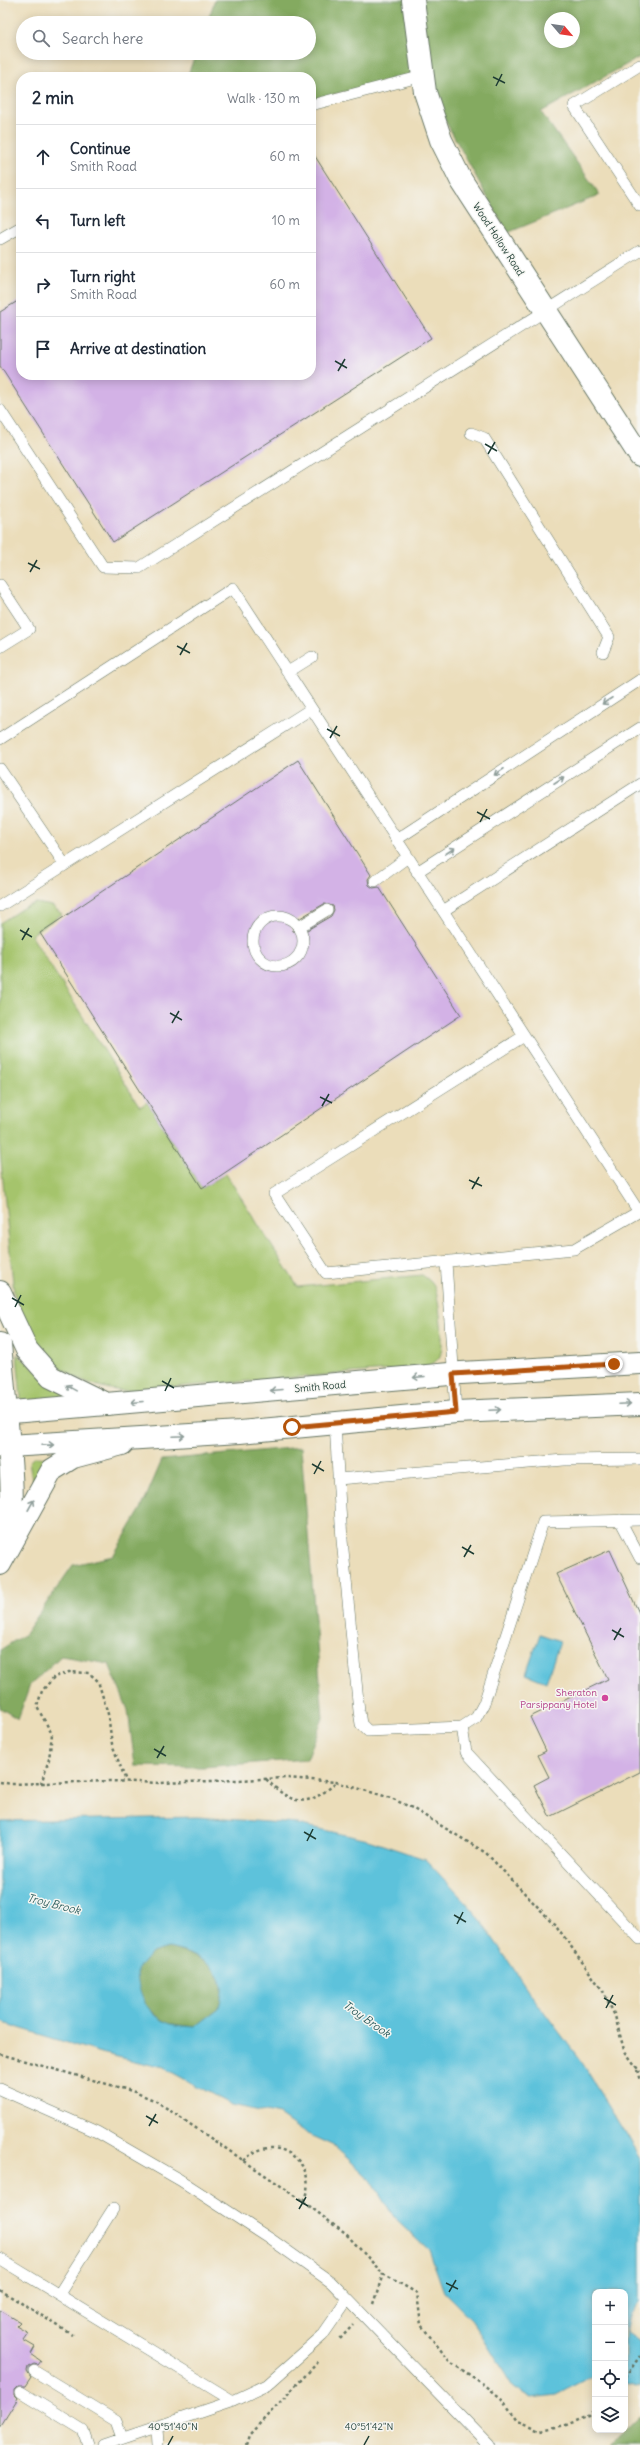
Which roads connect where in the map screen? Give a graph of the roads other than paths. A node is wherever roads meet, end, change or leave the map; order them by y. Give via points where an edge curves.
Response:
1 (413, 0) edge
2 (640, 64) edge
3 (423, 76) junction
4 (316, 104) edge
5 (640, 206) edge
6 (16, 230) edge
7 (0, 239) edge
8 (640, 251) edge
9 (546, 312) junction
10 (0, 410) edge
11 (471, 433) dead end
12 (640, 456) edge
13 (0, 585) edge
14 (0, 647) edge
15 (602, 652) dead end
16 (312, 657) dead end
17 (288, 672) junction
18 (640, 680) edge
19 (311, 709) junction
20 (640, 728) edge
21 (0, 739) edge
22 (0, 768) edge
23 (640, 784) edge
24 (396, 840) junction
25 (408, 857) junction
26 (65, 865) junction
27 (417, 872) junction
28 (375, 881) dead end
29 (0, 906) edge
30 (327, 910) dead end
31 (443, 911) junction
32 (299, 927) junction
33 (524, 1036) junction
34 (639, 1212) edge
35 (446, 1262) junction
36 (0, 1292) edge
37 (0, 1344) edge
38 (640, 1363) edge
39 (453, 1374) junction
40 (106, 1404) junction
41 (640, 1404) edge
42 (456, 1412) junction
43 (3, 1413) edge
44 (335, 1424) junction
45 (140, 1438) junction
46 (4, 1446) edge
47 (640, 1459) edge
48 (338, 1479) junction
49 (620, 1520) junction
50 (640, 1520) edge
51 (0, 1547) edge
52 (640, 1558) edge
53 (0, 1564) edge
54 (462, 1728) junction
55 (640, 1938) edge
56 (0, 2089) edge
57 (113, 2209) dead end
58 (0, 2258) edge
59 (59, 2294) junction
60 (347, 2300) junction
61 (34, 2371) dead end
62 (22, 2392) dead end
63 (233, 2401) junction
64 (157, 2427) junction
65 (122, 2438) junction
66 (88, 2445) edge
67 (103, 2445) edge
68 (158, 2445) edge
69 (489, 2445) edge

1 - 3 main road, Wood Hollow Road
2 - 5 lane via 574,106
3 - 4 lane
3 - 9 main road, Wood Hollow Road via 425,92 441,140 461,180
6 - 7 lane
8 - 9 lane
9 - 10 lane via 139,568 103,567
9 - 12 main road, Wood Hollow Road
11 - 15 lane via 484,438 609,637
13 - 14 lane via 29,629
16 - 17 lane
17 - 19 lane
17 - 21 lane via 233,588
18 -> 24 lane
19 - 24 lane
19 - 26 lane
27 -> 20 lane
22 - 26 lane
23 - 31 lane
24 - 25 lane
25 - 27 lane
25 - 28 lane
26 - 29 lane
27 - 31 lane
30 - 32 lane
31 - 33 lane
32 - 32 lane via 303,943 296,958 282,966 266,963 260,958 253,943 254,935 262,922 282,917 293,921
33 - 34 lane
33 - 35 lane via 274,1194 326,1273
34 - 35 lane via 574,1249
35 - 39 lane
40 -> 36 main road via 52,1377 27,1350
37 - 43 main road
38 - 39 main road, Smith Road
39 -> 40 main road, Smith Road
39 - 42 lane
40 - 43 main road, Smith Road
42 -> 41 main road
42 - 44 main road
43 - 46 main road
45 -> 44 main road
44 - 48 lane via 340,1469
46 -> 45 main road
53 -> 45 main road via 52,1470 73,1457
46 - 51 main road via 11,1512
47 - 48 lane via 564,1460
48 - 54 lane via 361,1724 368,1731
49 - 50 lane
49 - 52 lane
49 - 54 lane via 544,1522 482,1707 476,1718
54 - 55 lane via 466,1752
56 - 60 lane via 97,2132 180,2180 294,2255 331,2282
57 - 59 lane
58 - 59 lane
59 - 63 lane
60 - 63 lane via 322,2336 284,2370 267,2385
60 - 69 lane
61 - 65 lane via 116,2421
62 - 66 lane via 83,2430
63 - 64 lane
64 - 65 lane
64 - 68 lane
65 - 67 lane

